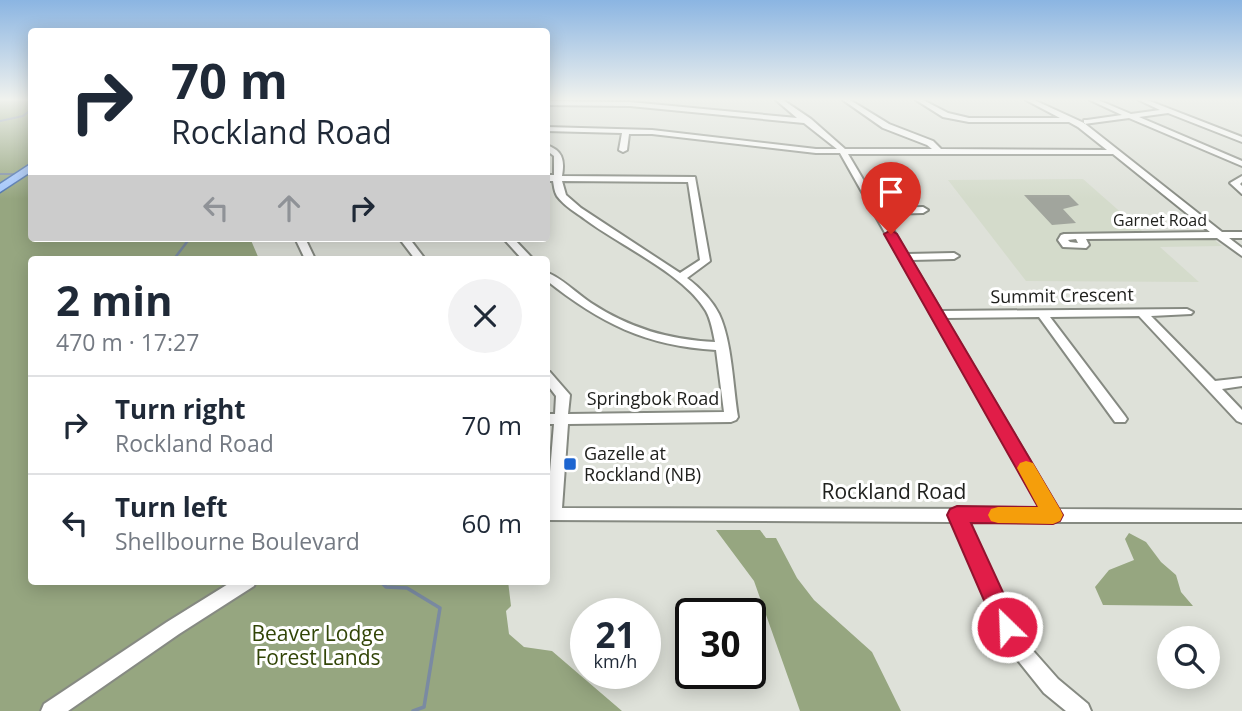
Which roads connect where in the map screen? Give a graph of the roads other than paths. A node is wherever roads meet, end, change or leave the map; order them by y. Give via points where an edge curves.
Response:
1 (626, 133) edge
2 (655, 133) edge
3 (822, 133) edge
4 (905, 133) edge
5 (1088, 133) edge
6 (1168, 133) edge
7 (1225, 133) edge
8 (689, 137) junction
9 (1179, 138) junction
10 (1242, 140) edge
11 (1192, 143) junction
12 (550, 149) edge
13 (623, 150) dead end
14 (689, 151) dead end
15 (843, 151) junction
16 (940, 152) junction
17 (1114, 152) junction
18 (1242, 164) edge
19 (28, 169) edge
20 (550, 178) edge
21 (558, 178) junction
22 (1242, 179) edge
23 (3, 187) edge
24 (1242, 191) edge
25 (923, 210) dead end
26 (877, 211) junction
27 (1219, 235) junction
28 (1242, 235) edge
29 (1079, 236) dead end
30 (407, 242) edge
31 (512, 242) edge
32 (1242, 253) edge
33 (418, 256) edge
34 (525, 256) edge
35 (954, 256) dead end
36 (904, 257) junction
37 (550, 278) edge
38 (679, 278) junction
39 (1186, 312) dead end
40 (1142, 313) junction
41 (1042, 314) junction
42 (938, 315) junction
43 (720, 346) junction
44 (550, 380) edge
45 (1242, 383) edge
46 (1212, 386) junction
47 (1242, 418) edge
48 (550, 419) edge
49 (563, 419) junction
50 (1120, 419) dead end
51 (550, 513) edge
52 (957, 515) junction
53 (1053, 515) junction
54 (1242, 516) edge
55 (242, 585) edge
56 (51, 711) edge
57 (1081, 711) edge

1 - 13 street
2 - 8 street
3 - 15 street
4 - 16 street
5 - 17 street
6 - 9 street
7 - 10 street
8 - 14 street
8 - 15 street
9 - 11 street
9 - 11 street via 1165,141 1178,146
11 - 18 street
12 - 21 street, Springbok Road via 561,159
15 - 16 street
15 - 26 street
16 - 17 street
17 - 27 street
19 - 23 main road
20 - 21 street
21 - 38 street, Springbok Road via 562,196
21 - 38 street via 692,179 705,261
22 - 24 street via 1234,183
25 - 26 street
26 - 36 street
27 - 28 street, Garnet Road
27 - 29 street, Garnet Road
27 - 32 street
30 - 33 street
31 - 34 street
35 - 36 street
36 - 42 street
37 - 43 street via 614,322 651,339 685,346
38 - 43 street, Springbok Road via 705,299
39 - 40 street, Summit Crescent
40 - 41 street, Summit Crescent
40 - 46 street
41 - 42 street, Summit Crescent
41 - 50 street
42 - 53 street
43 - 49 street, Springbok Road via 732,417
44 - 49 street via 563,395
45 - 46 street
46 - 47 street
48 - 49 street, Springbok Road
49 - 51 street
51 - 52 street, Rockland Road
52 - 53 street, Rockland Road
52 - 57 street via 1014,642 1051,686
53 - 54 street, Rockland Road
55 - 56 street

